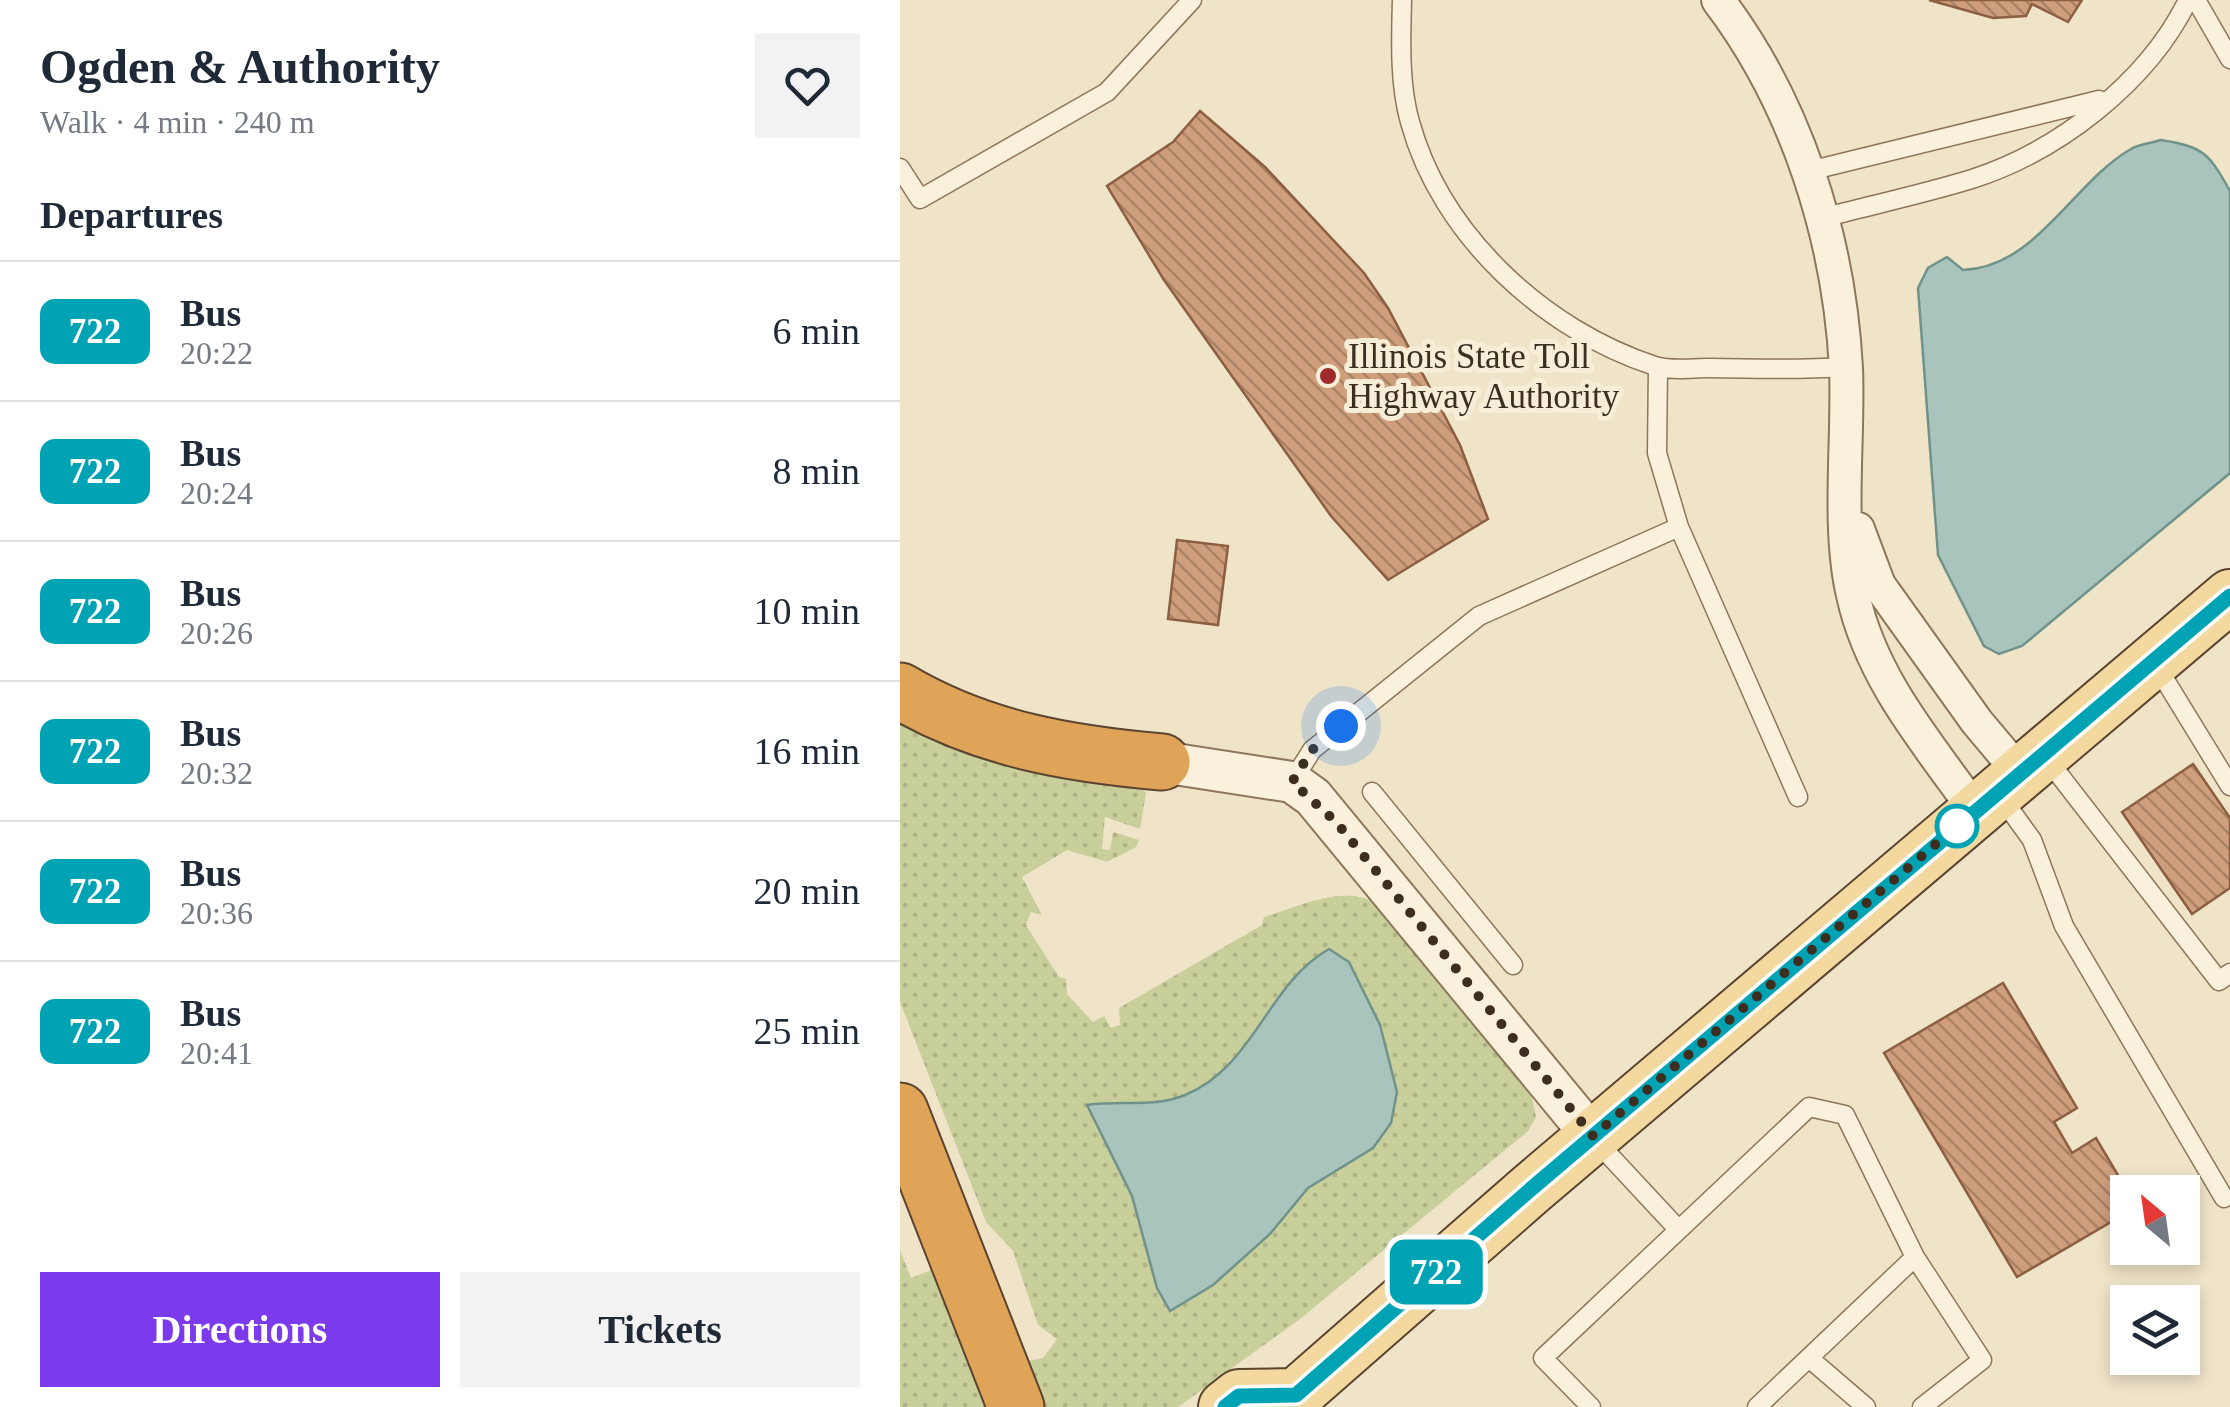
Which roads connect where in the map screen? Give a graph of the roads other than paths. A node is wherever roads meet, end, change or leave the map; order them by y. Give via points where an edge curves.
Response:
1 (1192, 0) edge
2 (1400, 0) edge
3 (1718, 0) edge
4 (2188, 0) edge
5 (2196, 0) edge
6 (2230, 59) edge
7 (2109, 97) junction
8 (900, 168) edge
9 (1809, 171) junction
10 (1822, 218) junction
11 (1658, 367) junction
12 (1846, 367) junction
13 (1846, 497) junction
14 (1679, 527) junction
15 (2222, 614) edge
16 (2154, 661) junction
17 (900, 691) edge
18 (1162, 762) joint
19 (1292, 782) junction
20 (2009, 783) junction
21 (2230, 786) edge
22 (1372, 792) dead end
23 (1798, 797) dead end
24 (1512, 965) dead end
25 (2230, 973) edge
26 (900, 1112) edge
27 (1593, 1136) junction
28 (2224, 1198) dead end
29 (1676, 1228) junction
30 (1915, 1258) junction
31 (1809, 1358) junction
32 (1297, 1403) edge
33 (1016, 1407) edge
34 (1225, 1407) edge
35 (1591, 1407) edge
36 (1758, 1407) edge
37 (1866, 1407) edge
38 (1922, 1407) edge

1 - 8 lane via 1107,92 920,200
2 - 11 lane via 1409,119 1438,190 1464,230 1548,310
3 - 9 street via 1760,68
4 - 7 lane via 2170,37
5 - 6 lane
7 - 9 lane
7 - 10 lane via 2046,144 1975,178
9 - 10 street
10 - 12 street
11 - 12 lane
11 - 14 lane via 1657,452
12 - 13 street
13 - 20 street via 1880,585 1977,722
13 - 20 street via 1852,593 1892,694
14 - 19 lane via 1480,616 1312,750
14 - 23 lane
15 - 16 main road
16 - 20 main road
16 - 21 lane
17 - 18 highway via 995,734 1076,754
18 - 19 street
19 - 27 street via 1336,822
20 - 25 lane via 2218,982
20 - 27 main road
20 - 28 lane via 2064,926
22 - 24 lane
26 - 33 highway
27 - 29 lane
27 - 32 main road
29 - 30 lane via 1809,1106 1845,1115
29 - 35 lane via 1543,1358
30 - 31 lane
30 - 38 lane via 1982,1360
31 - 36 lane
31 - 37 lane
32 - 34 main road via 1239,1396

